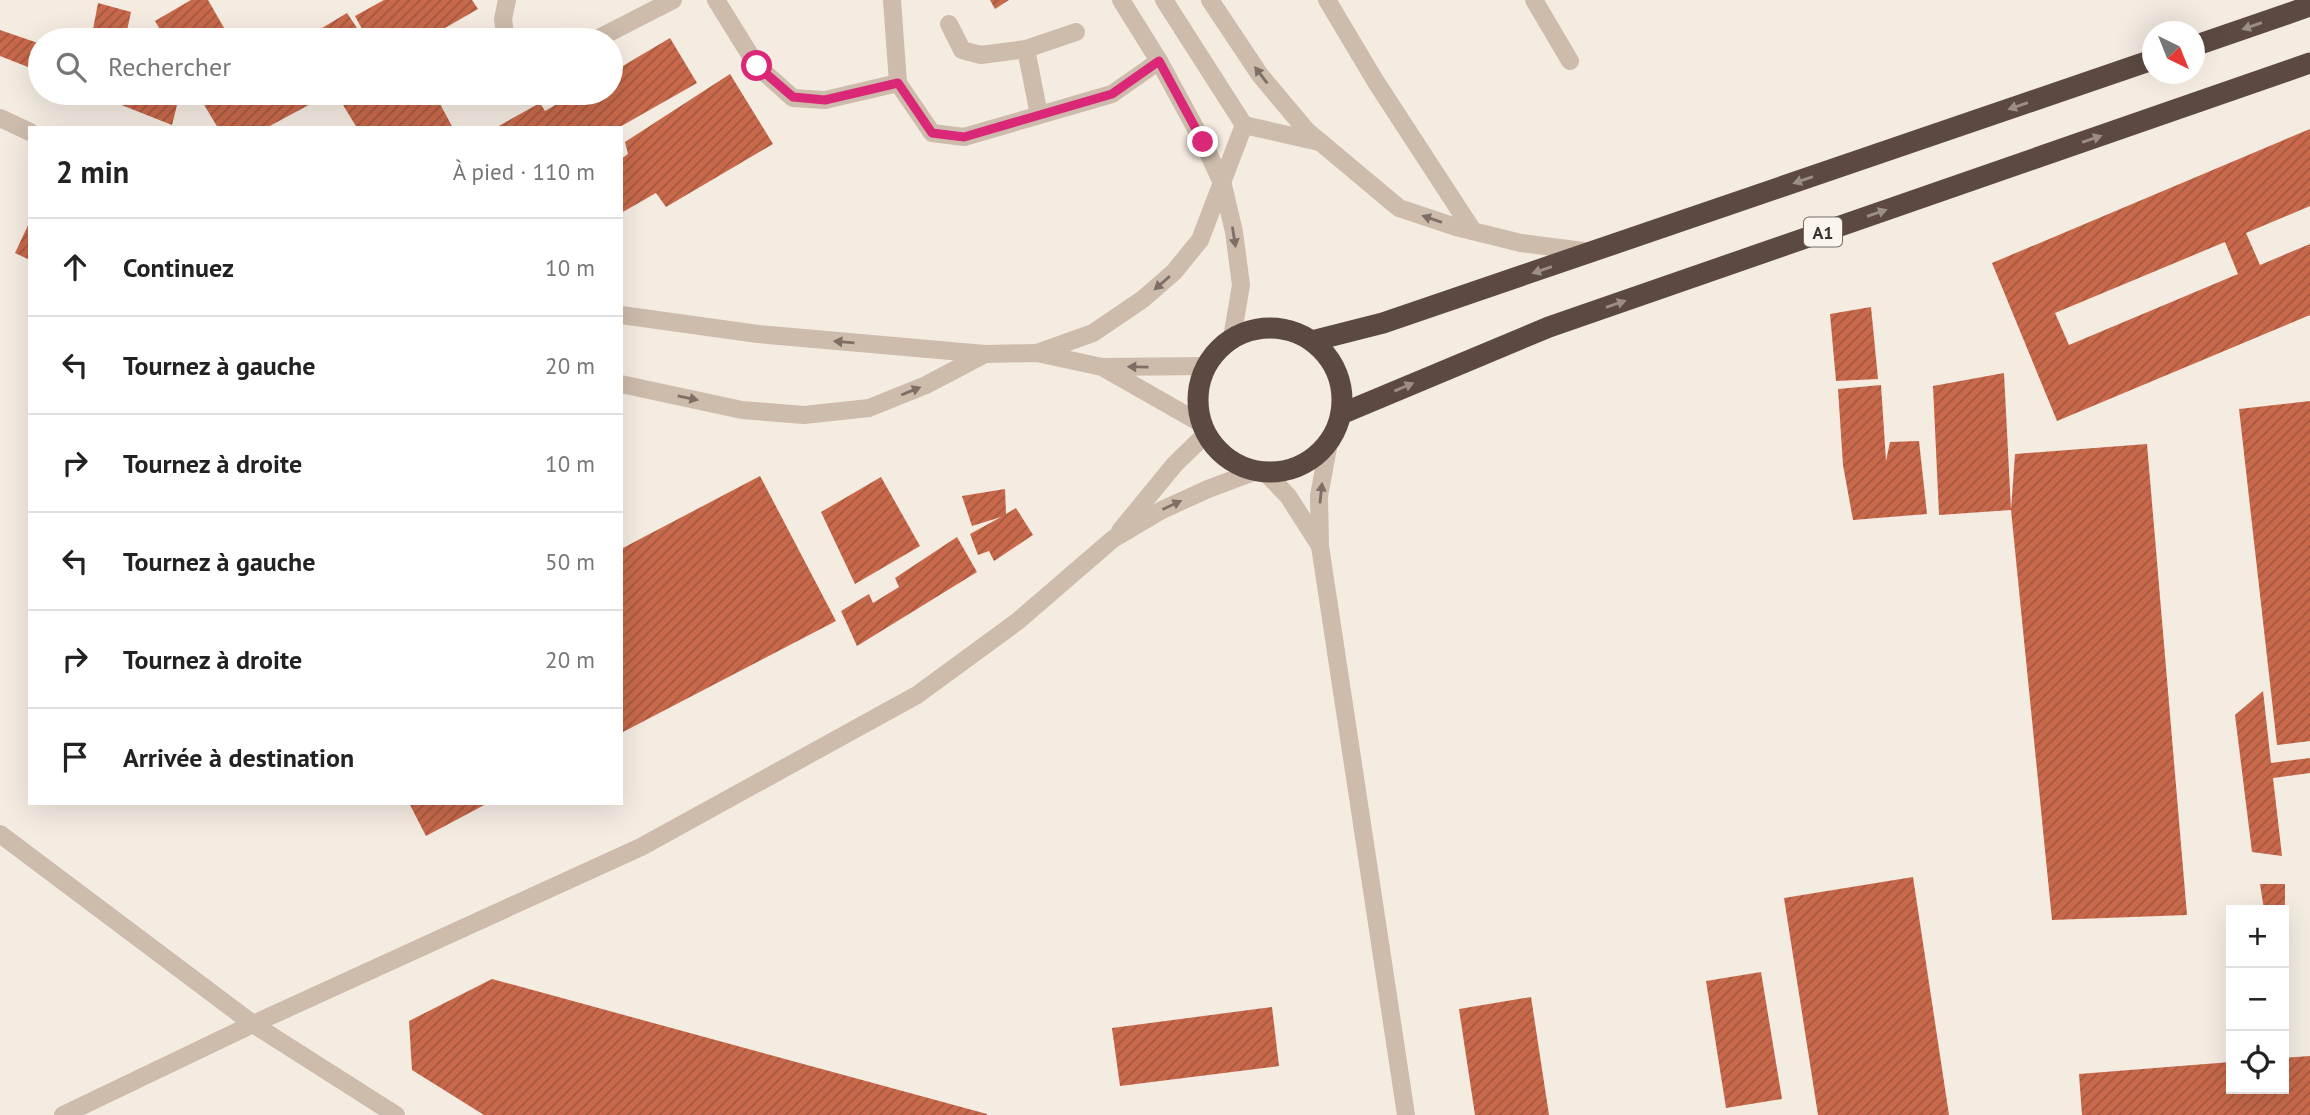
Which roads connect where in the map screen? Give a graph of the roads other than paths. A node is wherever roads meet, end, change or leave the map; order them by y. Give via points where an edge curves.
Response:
1 (507, 0) edge
2 (673, 0) edge
3 (716, 0) edge
4 (892, 0) edge
5 (1121, 0) edge
6 (1164, 0) edge
7 (1210, 0) edge
8 (1327, 0) edge
9 (1534, 0) edge
10 (2310, 6) edge
11 (949, 24) dead end
12 (504, 28) edge
13 (618, 28) edge
14 (1076, 32) dead end
15 (2205, 42) edge
16 (1026, 49) junction
17 (1159, 61) junction
18 (1570, 61) dead end
19 (2142, 63) edge
20 (2310, 63) edge
21 (898, 83) junction
22 (1039, 115) junction
23 (0, 118) edge
24 (1244, 125) junction
25 (28, 131) edge
26 (1321, 143) junction
27 (1223, 185) junction
28 (1473, 232) junction
29 (1594, 253) junction
30 (623, 315) edge
31 (1232, 338) junction
32 (1312, 341) junction
33 (1037, 353) junction
34 (985, 354) junction
35 (1206, 366) junction
36 (1102, 367) junction
37 (623, 384) edge
38 (1341, 414) junction
39 (1204, 429) junction
40 (1329, 442) junction
41 (1260, 471) junction
42 (1113, 539) junction
43 (1320, 546) junction
44 (0, 834) edge
45 (253, 1024) junction
46 (63, 1115) edge
47 (397, 1115) edge
48 (1406, 1115) edge

1 - 12 street
2 - 13 street
3 - 21 street via 757,66 793,97 825,100
4 - 21 street
5 - 17 street
6 - 24 street
26 -> 7 street via 1260,75
8 - 28 street
9 - 18 street
10 -> 15 highway
11 - 16 street via 962,50 981,55
14 - 16 street
16 - 22 street
17 - 22 street via 1112,94
17 - 27 street
19 -> 29 highway
38 -> 20 highway, A1 via 1549,327
21 - 22 street via 932,133 964,137
23 - 25 street
24 - 26 street
24 - 27 street
28 -> 26 street via 1399,208
27 -> 31 street via 1241,285
27 -> 33 street via 1200,240 1174,272 1093,333
28 - 29 street
29 -> 32 highway via 1383,323
34 -> 30 street via 758,334
31 - 32 highway via 1259,328 1287,329
31 - 35 highway
32 - 38 highway via 1331,360 1341,386
33 - 34 street
33 - 36 street
37 -> 34 street via 742,410 804,415 869,408
35 -> 36 street
35 - 39 highway via 1198,394
36 - 39 street via 1157,396
38 - 40 highway
39 - 41 highway via 1219,451 1236,464
39 - 42 street
40 - 41 highway via 1300,465
43 -> 40 street via 1320,496
42 -> 41 street via 1162,510
41 - 43 street via 1287,496
42 - 45 street via 1018,621 917,695 640,847
43 - 48 street
44 - 45 street
45 - 46 street
45 - 47 street

